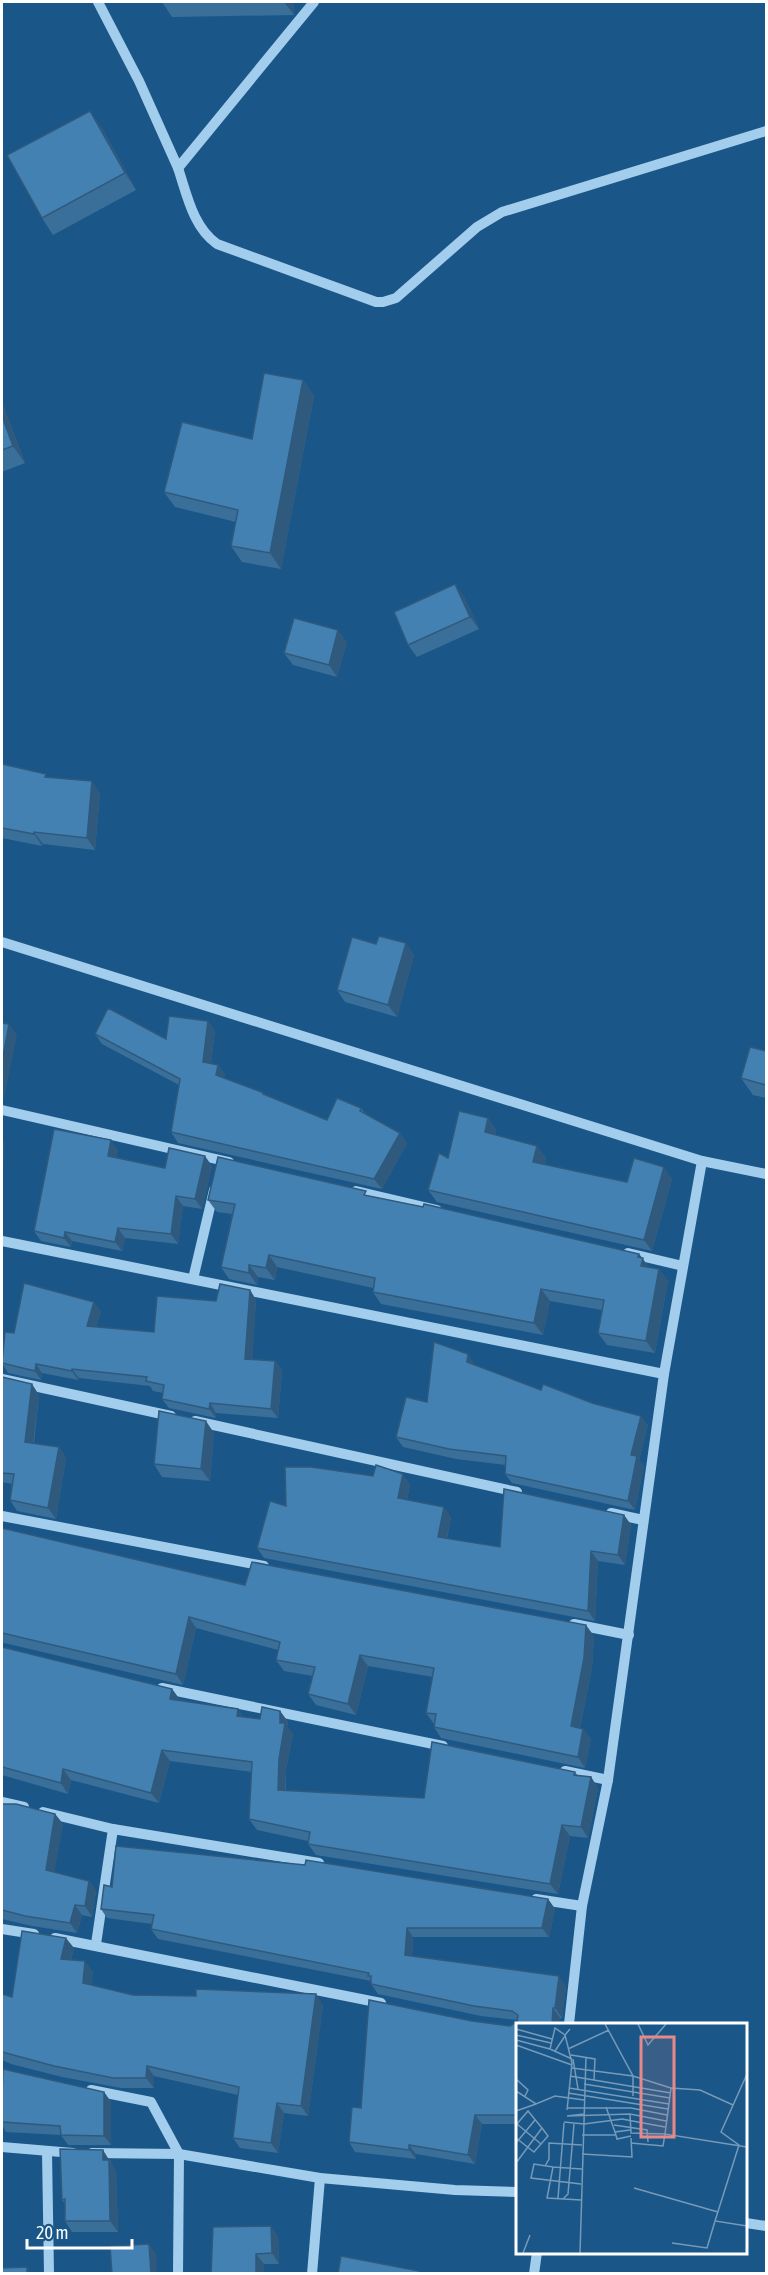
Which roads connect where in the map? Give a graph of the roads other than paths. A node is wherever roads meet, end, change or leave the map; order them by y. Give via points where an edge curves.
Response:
1 (98, 2) edge
2 (314, 2) edge
3 (766, 131) edge
4 (178, 168) junction
5 (2, 942) edge
6 (2, 1110) edge
7 (702, 1161) junction
8 (244, 1166) edge
9 (218, 1171) junction
10 (766, 1174) edge
11 (348, 1189) edge
12 (452, 1213) edge
13 (2, 1241) edge
14 (614, 1250) edge
15 (683, 1266) junction
16 (193, 1279) junction
17 (664, 1374) junction
18 (2, 1379) edge
19 (176, 1417) edge
20 (188, 1420) edge
21 (526, 1494) edge
22 (596, 1509) edge
23 (2, 1516) edge
24 (643, 1520) junction
25 (280, 1569) edge
26 (560, 1622) edge
27 (629, 1635) junction
28 (151, 1686) edge
29 (456, 1749) edge
30 (550, 1768) edge
31 (608, 1780) junction
32 (2, 1802) edge
33 (113, 1829) junction
34 (336, 1866) edge
35 (523, 1896) edge
36 (582, 1906) junction
37 (2, 1929) edge
38 (96, 1944) junction
39 (387, 2004) edge
40 (569, 2023) edge
41 (82, 2088) edge
42 (2, 2147) edge
43 (47, 2152) junction
44 (179, 2154) junction
45 (320, 2178) junction
46 (516, 2192) edge
47 (747, 2223) edge
48 (766, 2226) edge
49 (537, 2254) edge
50 (49, 2274) edge
51 (178, 2274) edge
52 (312, 2274) edge
53 (534, 2274) edge

1 - 4 street
2 - 4 street
3 - 4 street via 502,212 477,227 402,294 383,302 206,237
5 - 7 street
6 - 9 street
7 - 10 street
7 - 15 street
8 - 9 street
9 - 16 street
11 - 12 street
13 - 16 street
14 - 15 street
15 - 17 street
16 - 17 street
17 - 24 street
18 - 19 street
20 - 21 street
22 - 24 street
23 - 25 street
24 - 27 street
26 - 27 street
27 - 31 street
28 - 29 street
30 - 31 street
31 - 36 street
32 - 33 street
33 - 34 street
33 - 38 street
35 - 36 street
36 - 40 street
37 - 38 street
38 - 39 street
41 - 44 street via 151,2102
42 - 43 street
43 - 44 street
43 - 50 street
44 - 45 street
44 - 51 street
45 - 46 street
45 - 52 street
47 - 48 street
49 - 53 street

